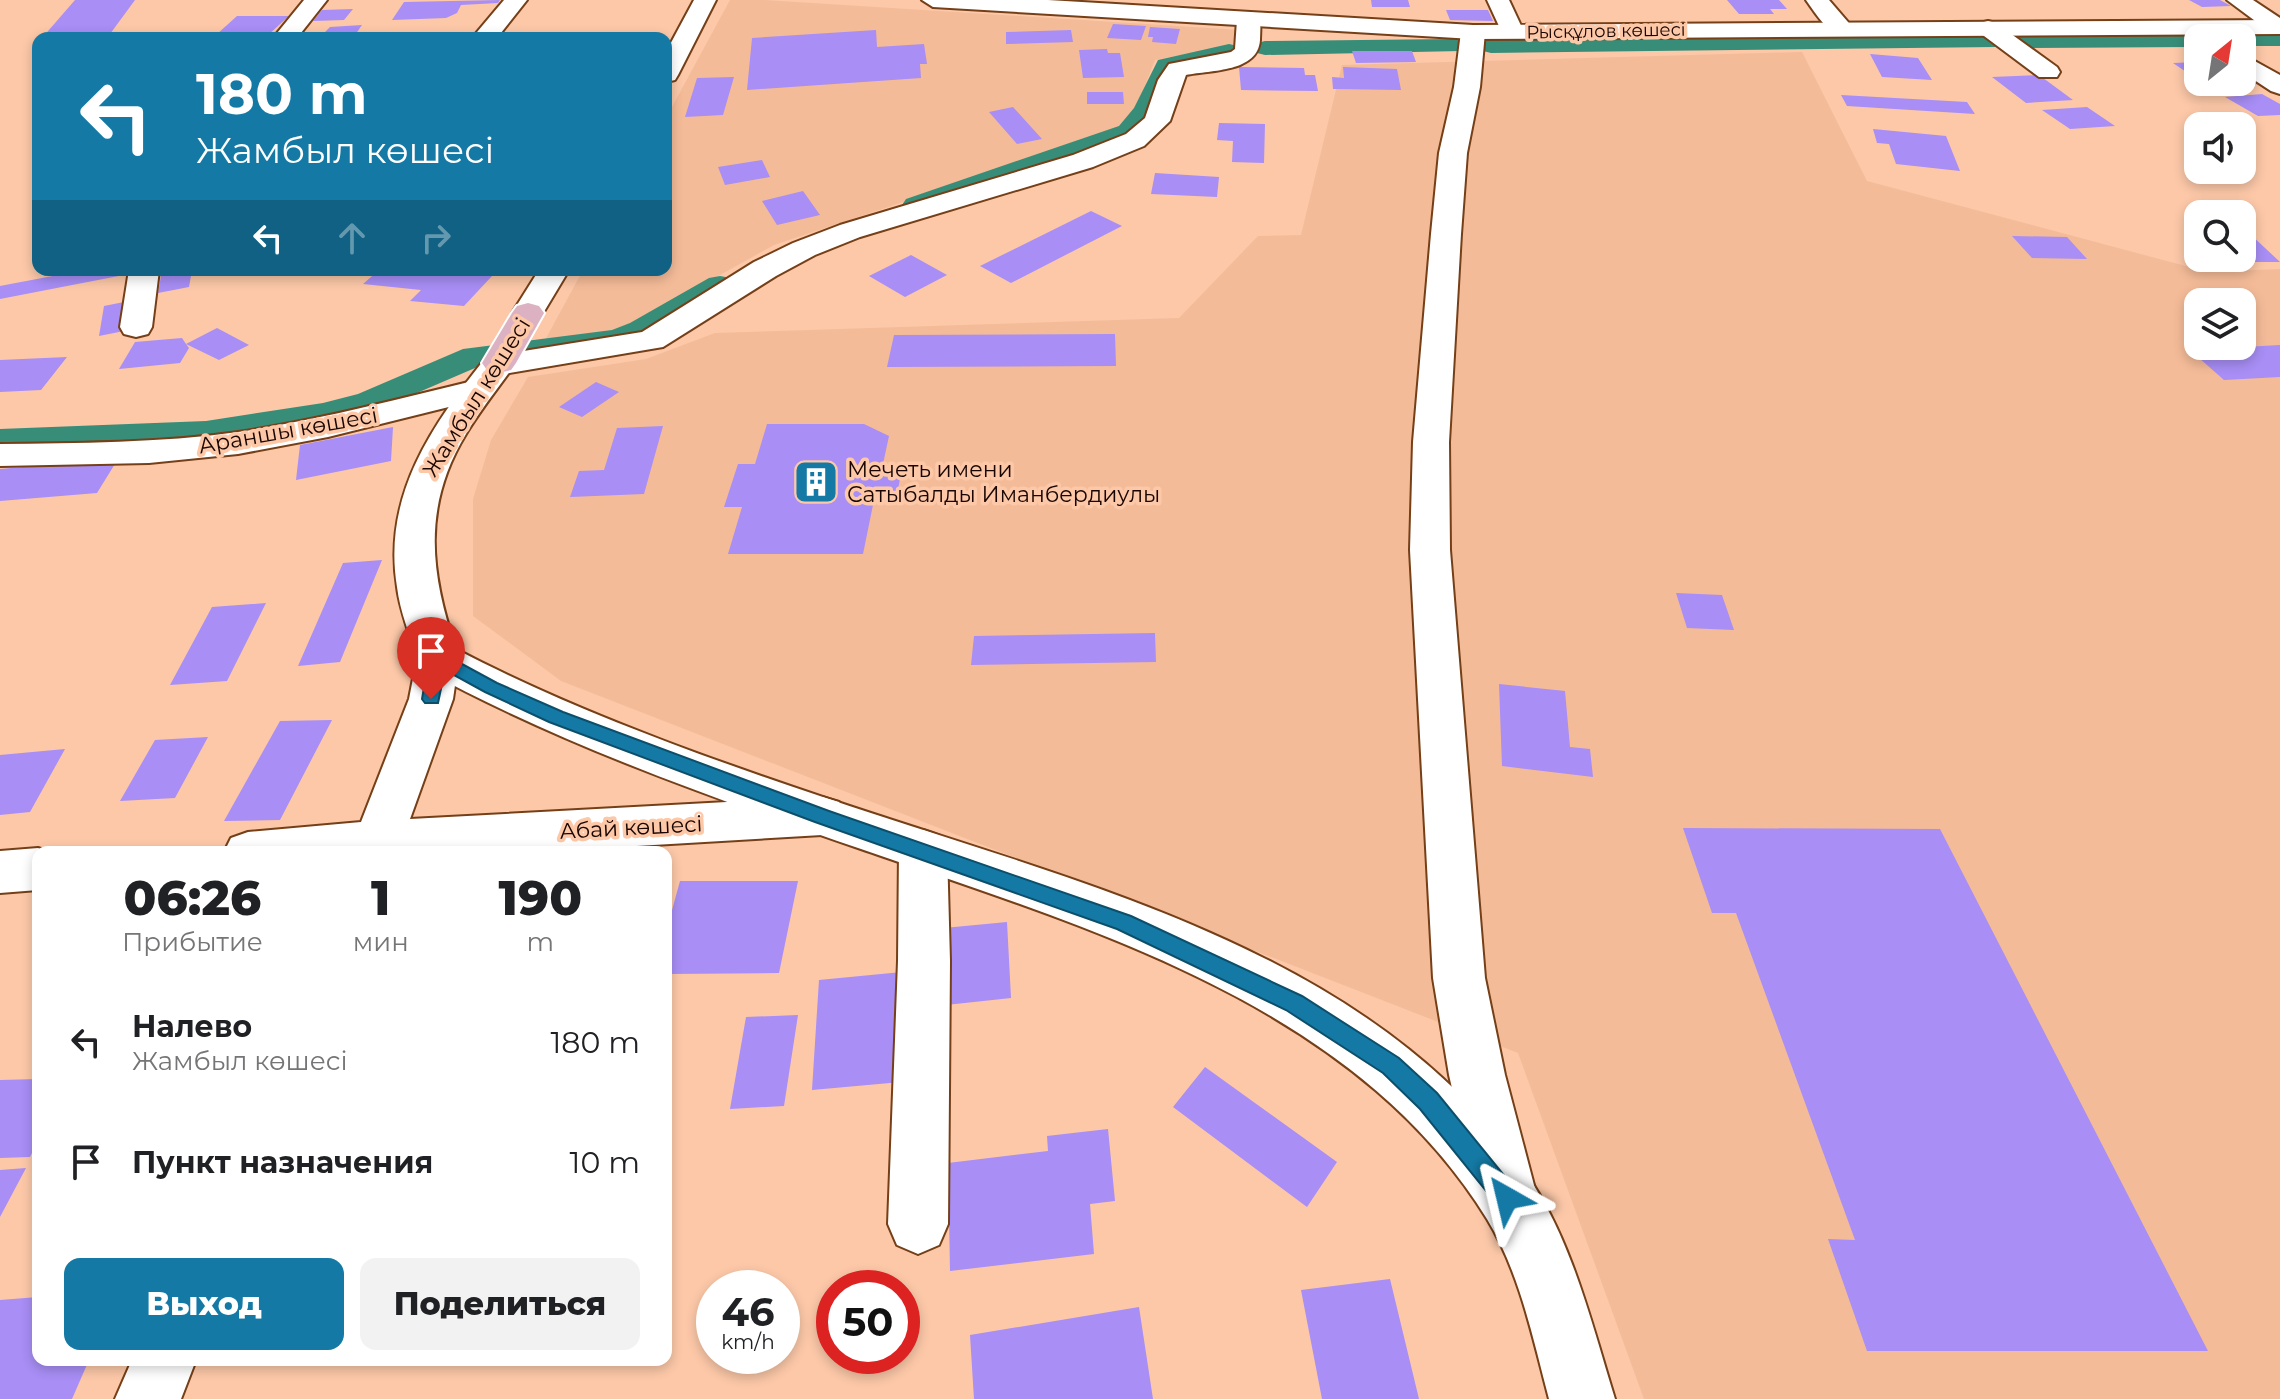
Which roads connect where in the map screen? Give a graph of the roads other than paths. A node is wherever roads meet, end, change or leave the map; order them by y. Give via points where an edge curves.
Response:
1 (316, 0) edge
2 (516, 0) edge
3 (705, 0) edge
4 (933, 0) edge
5 (1498, 0) edge
6 (1817, 0) edge
7 (2238, 0) edge
8 (1249, 20) junction
9 (2279, 27) edge
10 (1988, 28) junction
11 (1842, 29) junction
12 (2256, 29) edge
13 (290, 32) edge
14 (489, 32) edge
15 (1493, 32) junction
16 (2184, 33) edge
17 (672, 63) edge
18 (2256, 70) edge
19 (2048, 72) dead end
20 (2280, 86) edge
21 (143, 276) edge
22 (550, 276) edge
23 (528, 313) joint
24 (136, 327) dead end
25 (491, 373) junction
26 (0, 455) edge
27 (438, 658) junction
28 (822, 816) junction
29 (376, 846) edge
30 (390, 846) edge
31 (923, 850) junction
32 (32, 869) edge
33 (0, 872) edge
34 (1507, 1198) junction
35 (918, 1224) dead end
36 (162, 1366) edge
37 (148, 1399) edge
38 (1582, 1399) edge

1 - 13 street
2 - 14 street
3 - 17 street
4 - 8 street, Рысқұлов көшесі
5 - 15 street
6 - 11 street
7 - 9 street
8 - 15 street, Рысқұлов көшесі
8 - 25 street, Араншы көшесі via 1247,52 1178,69 1157,121 1135,140 804,249 651,340
9 - 12 street, Рысқұлов көшесі
10 - 11 street, Рысқұлов көшесі
10 - 16 street, Рысқұлов көшесі
10 - 19 street
11 - 15 street, Рысқұлов көшесі
15 - 34 street via 1467,87 1453,153 1431,442 1430,550 1459,978
18 - 20 street
21 - 24 street
22 - 23 street, Жамбыл көшесі
23 - 25 main road, Жамбыл көшесі
25 - 26 street, Араншы көшесі via 372,416 239,443
25 - 27 street, Жамбыл көшесі via 430,462 420,487 415,577
27 - 28 street via 556,717
27 - 29 street, Жамбыл көшесі via 431,699
28 - 30 street, Абай көшесі
28 - 31 street
31 - 34 street via 1124,922 1318,1017 1391,1066 1428,1101
31 - 35 street
32 - 33 street
34 - 38 street via 1546,1281
36 - 37 street

